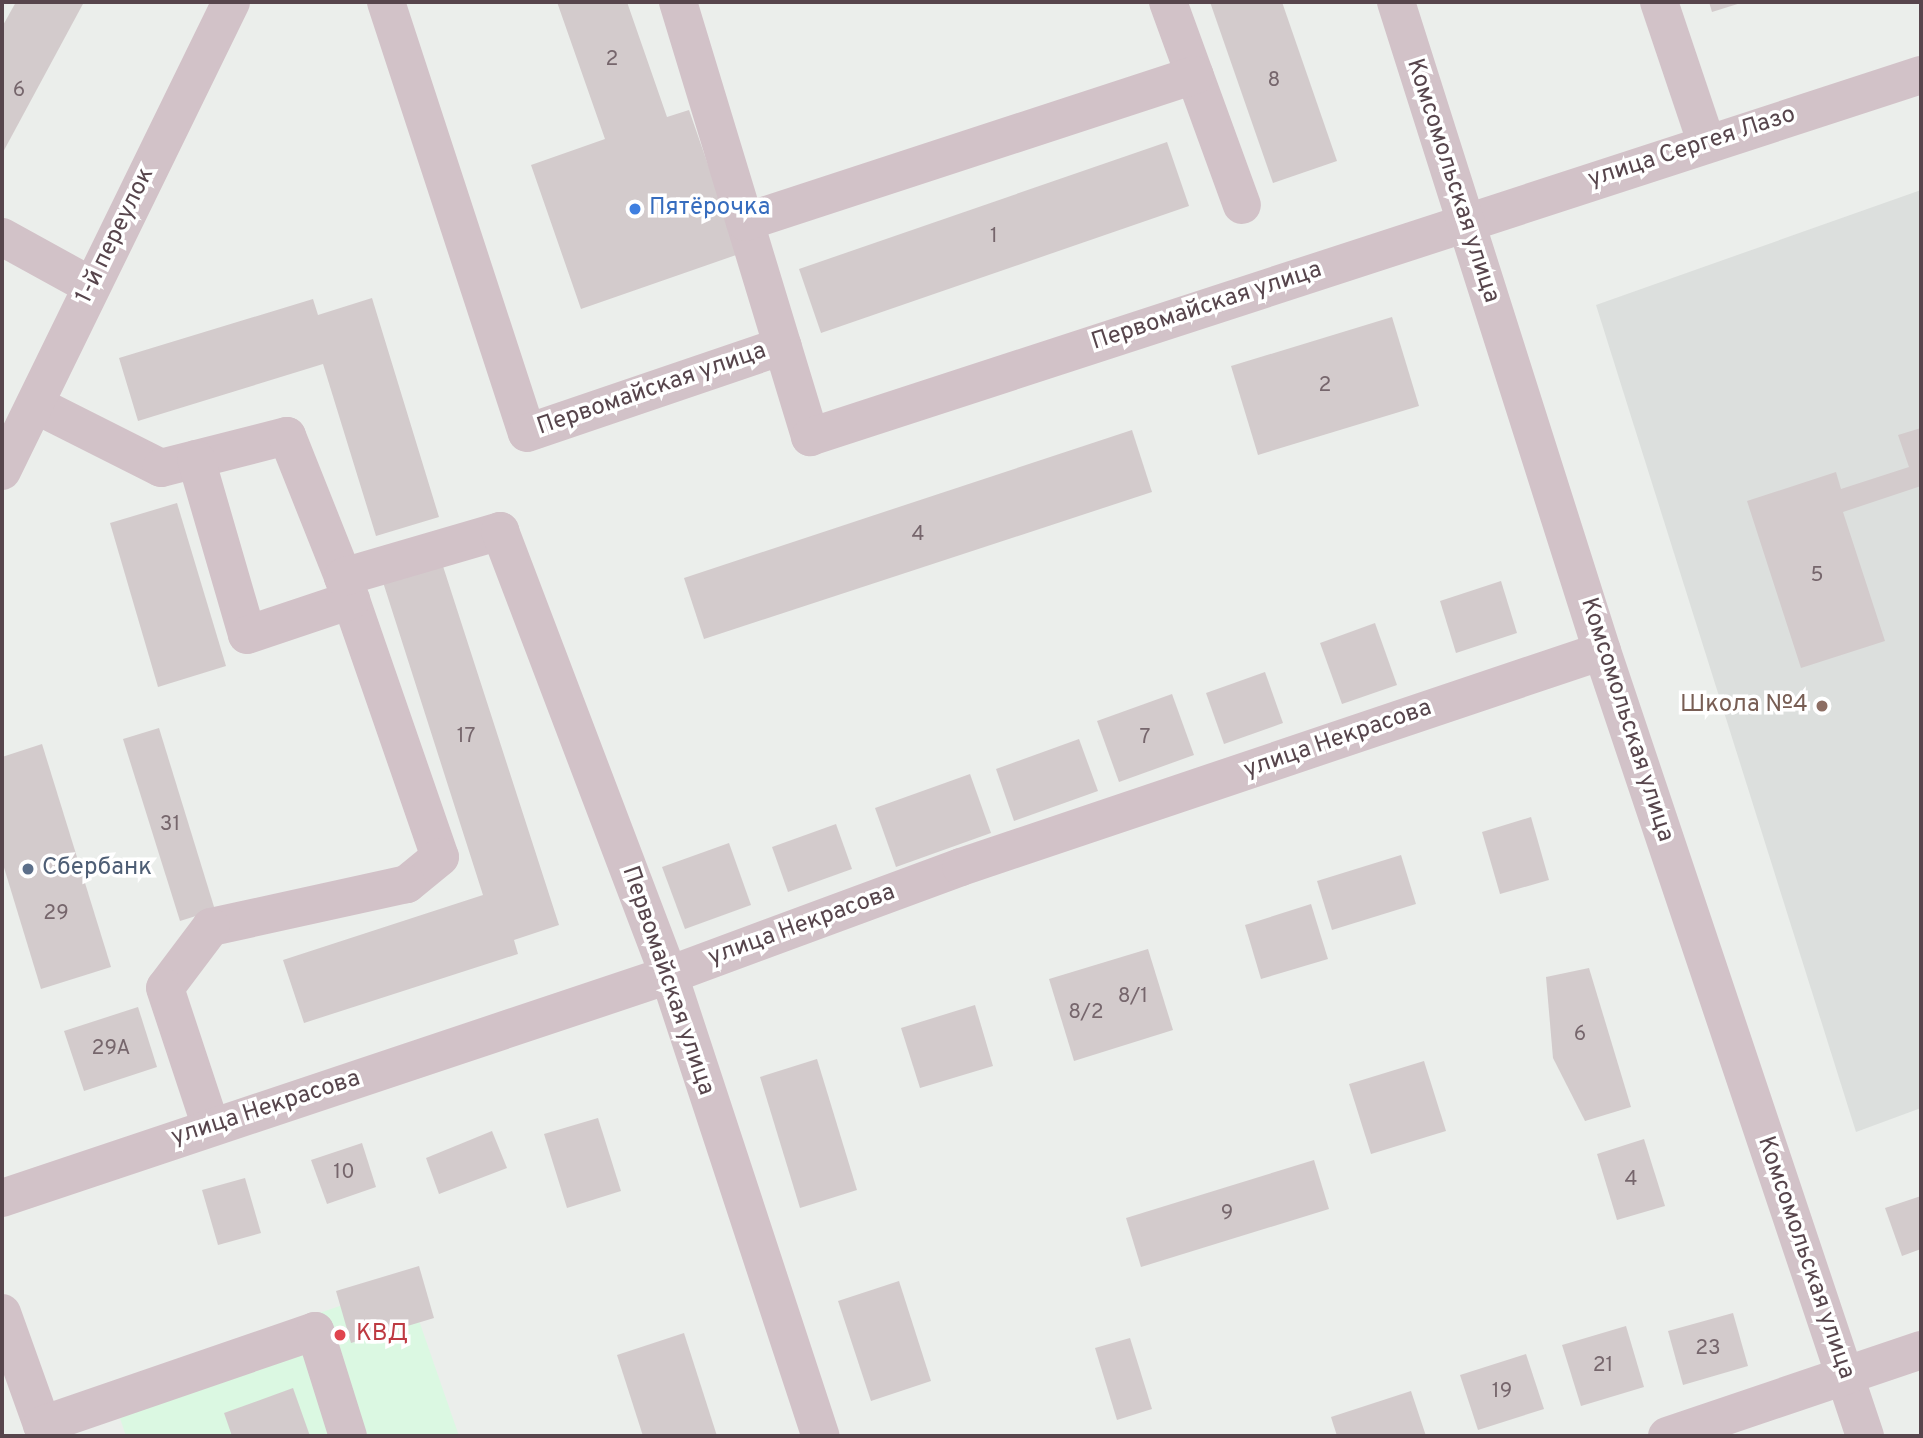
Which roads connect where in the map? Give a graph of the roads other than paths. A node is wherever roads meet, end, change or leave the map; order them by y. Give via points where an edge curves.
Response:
1 (231, 2) edge
2 (386, 2) edge
3 (678, 2) edge
4 (1168, 2) edge
5 (1396, 2) edge
6 (1659, 2) edge
7 (1195, 75) junction
8 (1921, 75) edge
9 (1706, 142) junction
10 (1242, 205) dead end
11 (745, 222) junction
12 (1464, 223) junction
13 (2, 237) edge
14 (91, 286) junction
15 (783, 346) junction
16 (36, 405) junction
17 (197, 459) junction
18 (2, 471) edge
19 (347, 589) junction
20 (1602, 651) junction
21 (668, 975) junction
22 (211, 1127) junction
23 (2, 1198) edge
24 (2, 1313) edge
25 (1921, 1350) edge
26 (1845, 1375) junction
27 (44, 1430) edge
28 (348, 1436) edge
29 (821, 1436) edge
30 (1667, 1436) edge
31 (1865, 1436) edge

1 - 14 street, 1-й переулок
2 - 15 street, Первомайская улица via 527,433
3 - 11 street
4 - 7 street
5 - 12 street, Комсомольская улица
6 - 9 street
7 - 10 street
7 - 11 street
8 - 9 street, улица Сергея Лазо
9 - 12 street, улица Сергея Лазо
11 - 15 street
12 - 15 street, Первомайская улица via 810,437
12 - 20 street, Комсомольская улица
13 - 14 street
14 - 16 street, 1-й переулок
16 - 17 street via 161,468
16 - 18 street, 1-й переулок
17 - 19 street via 287,436
17 - 19 street via 247,635
19 - 21 street, Первомайская улица via 500,531
19 - 22 street via 440,857 407,884 211,927 165,988
20 - 21 street, улица Некрасова via 961,867
20 - 26 street, Комсомольская улица
21 - 22 street, улица Некрасова
21 - 29 street, Первомайская улица
22 - 23 street, улица Некрасова
24 - 27 street
25 - 26 street
26 - 30 street
26 - 31 street, Комсомольская улица
27 - 28 street via 315,1331

